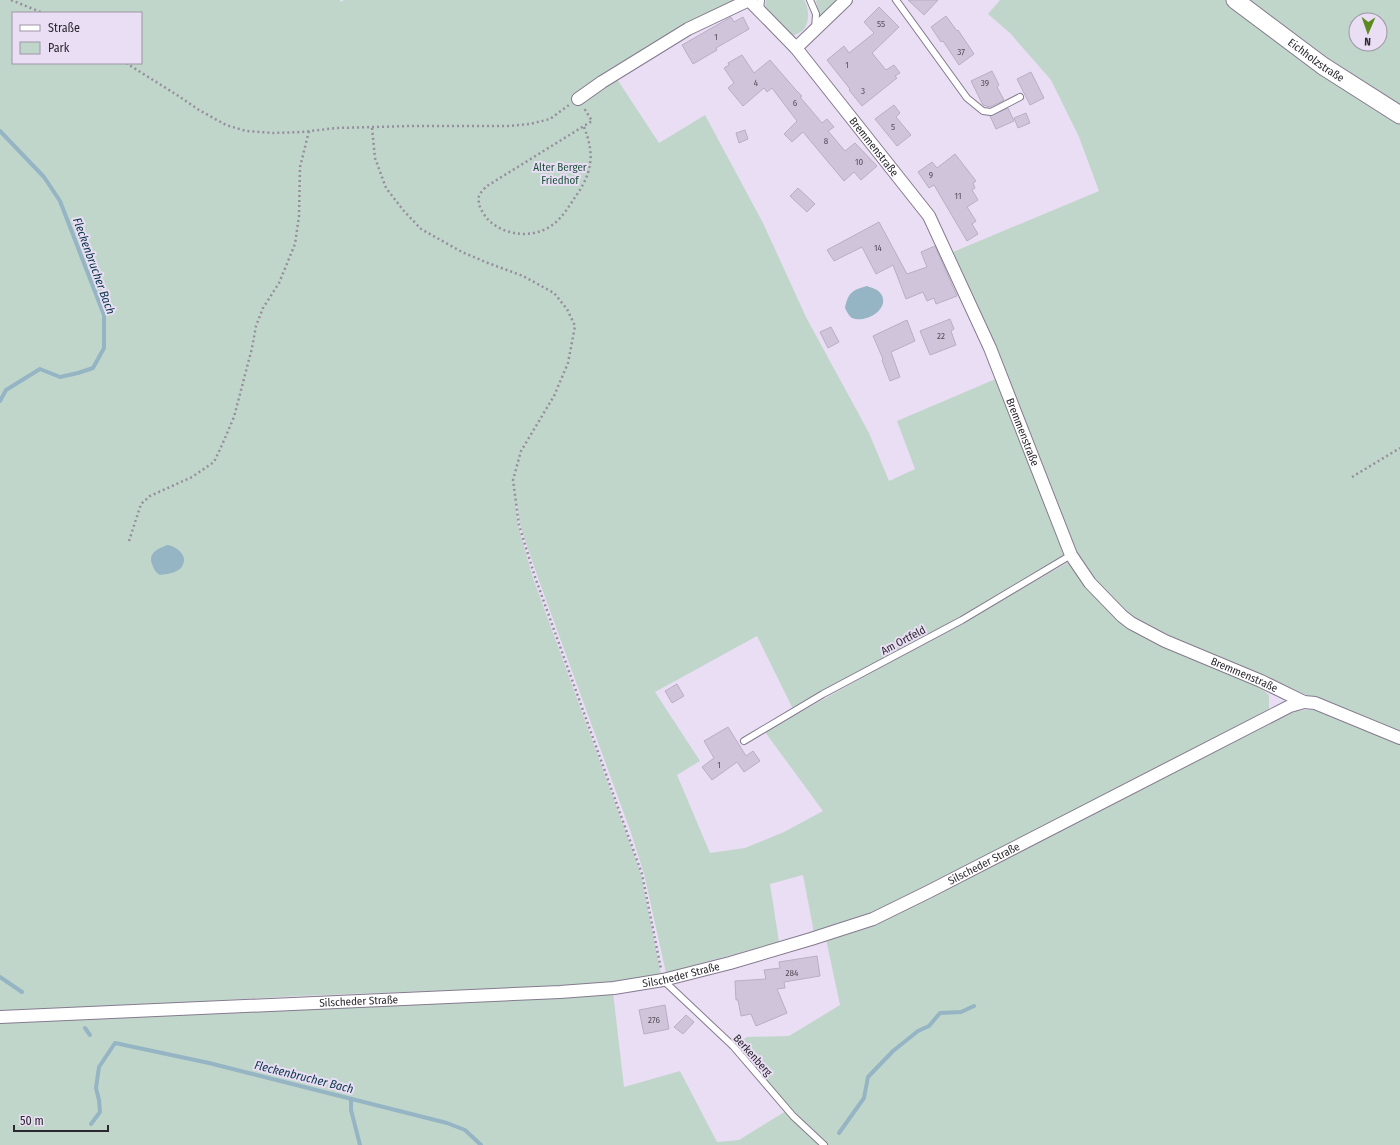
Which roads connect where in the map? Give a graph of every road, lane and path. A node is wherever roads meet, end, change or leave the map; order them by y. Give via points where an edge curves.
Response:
1 (11, 0) edge
2 (749, 0) edge
3 (810, 0) edge
4 (846, 0) edge
5 (896, 0) edge
6 (1235, 0) edge
7 (760, 5) edge
8 (41, 12) edge
9 (814, 31) junction
10 (796, 48) junction
11 (128, 64) edge
12 (1020, 97) dead end
13 (578, 99) junction
14 (1400, 116) edge
15 (584, 126) junction
16 (372, 128) junction
17 (309, 131) junction
18 (1400, 448) edge
19 (1352, 477) dead end
20 (129, 541) dead end
21 (1071, 555) junction
22 (1304, 702) junction
23 (1400, 738) edge
24 (744, 741) dead end
25 (663, 980) junction
26 (0, 1017) edge
27 (824, 1145) edge

1 - 8 path
2 - 7 street, Bremmenstraße
2 - 13 street, Bremmenstraße via 688,29
3 - 9 lane via 816,14
4 - 9 street
5 - 12 lane via 966,98 983,111 990,112
6 - 14 main road, Eichholzstraße via 1323,66
7 - 10 street, Bremmenstraße
9 - 10 street
10 - 21 street, Bremmenstraße via 929,216 990,348
11 - 17 path via 199,110 226,124 246,131
13 - 15 path via 592,121
13 - 16 path via 550,119 530,124
15 - 15 path via 486,186 479,195 479,206 485,216 500,229 517,234 536,232 551,226 566,211 583,186 591,164 588,136
16 - 17 path
16 - 25 path via 375,158 386,188 421,229 462,252 523,276 554,293 567,309 575,326 568,363 554,396 521,451 513,480 519,525 535,577 642,874
17 - 20 path via 300,167 299,216 295,244 279,283 263,308 256,326 234,417 222,445 214,462 192,477 150,496 141,504
18 - 19 path
21 - 22 street, Bremmenstraße via 1090,583 1131,623 1165,641
21 - 24 lane, Am Ortfeld via 962,620 823,694
22 - 23 street, Bremmenstraße via 1315,703
22 - 25 street, Silscheder Straße via 1290,706 873,918 812,940
25 - 26 street, Silscheder Straße via 614,988 560,992
25 - 27 lane, Berkenberg via 733,1046 792,1116

